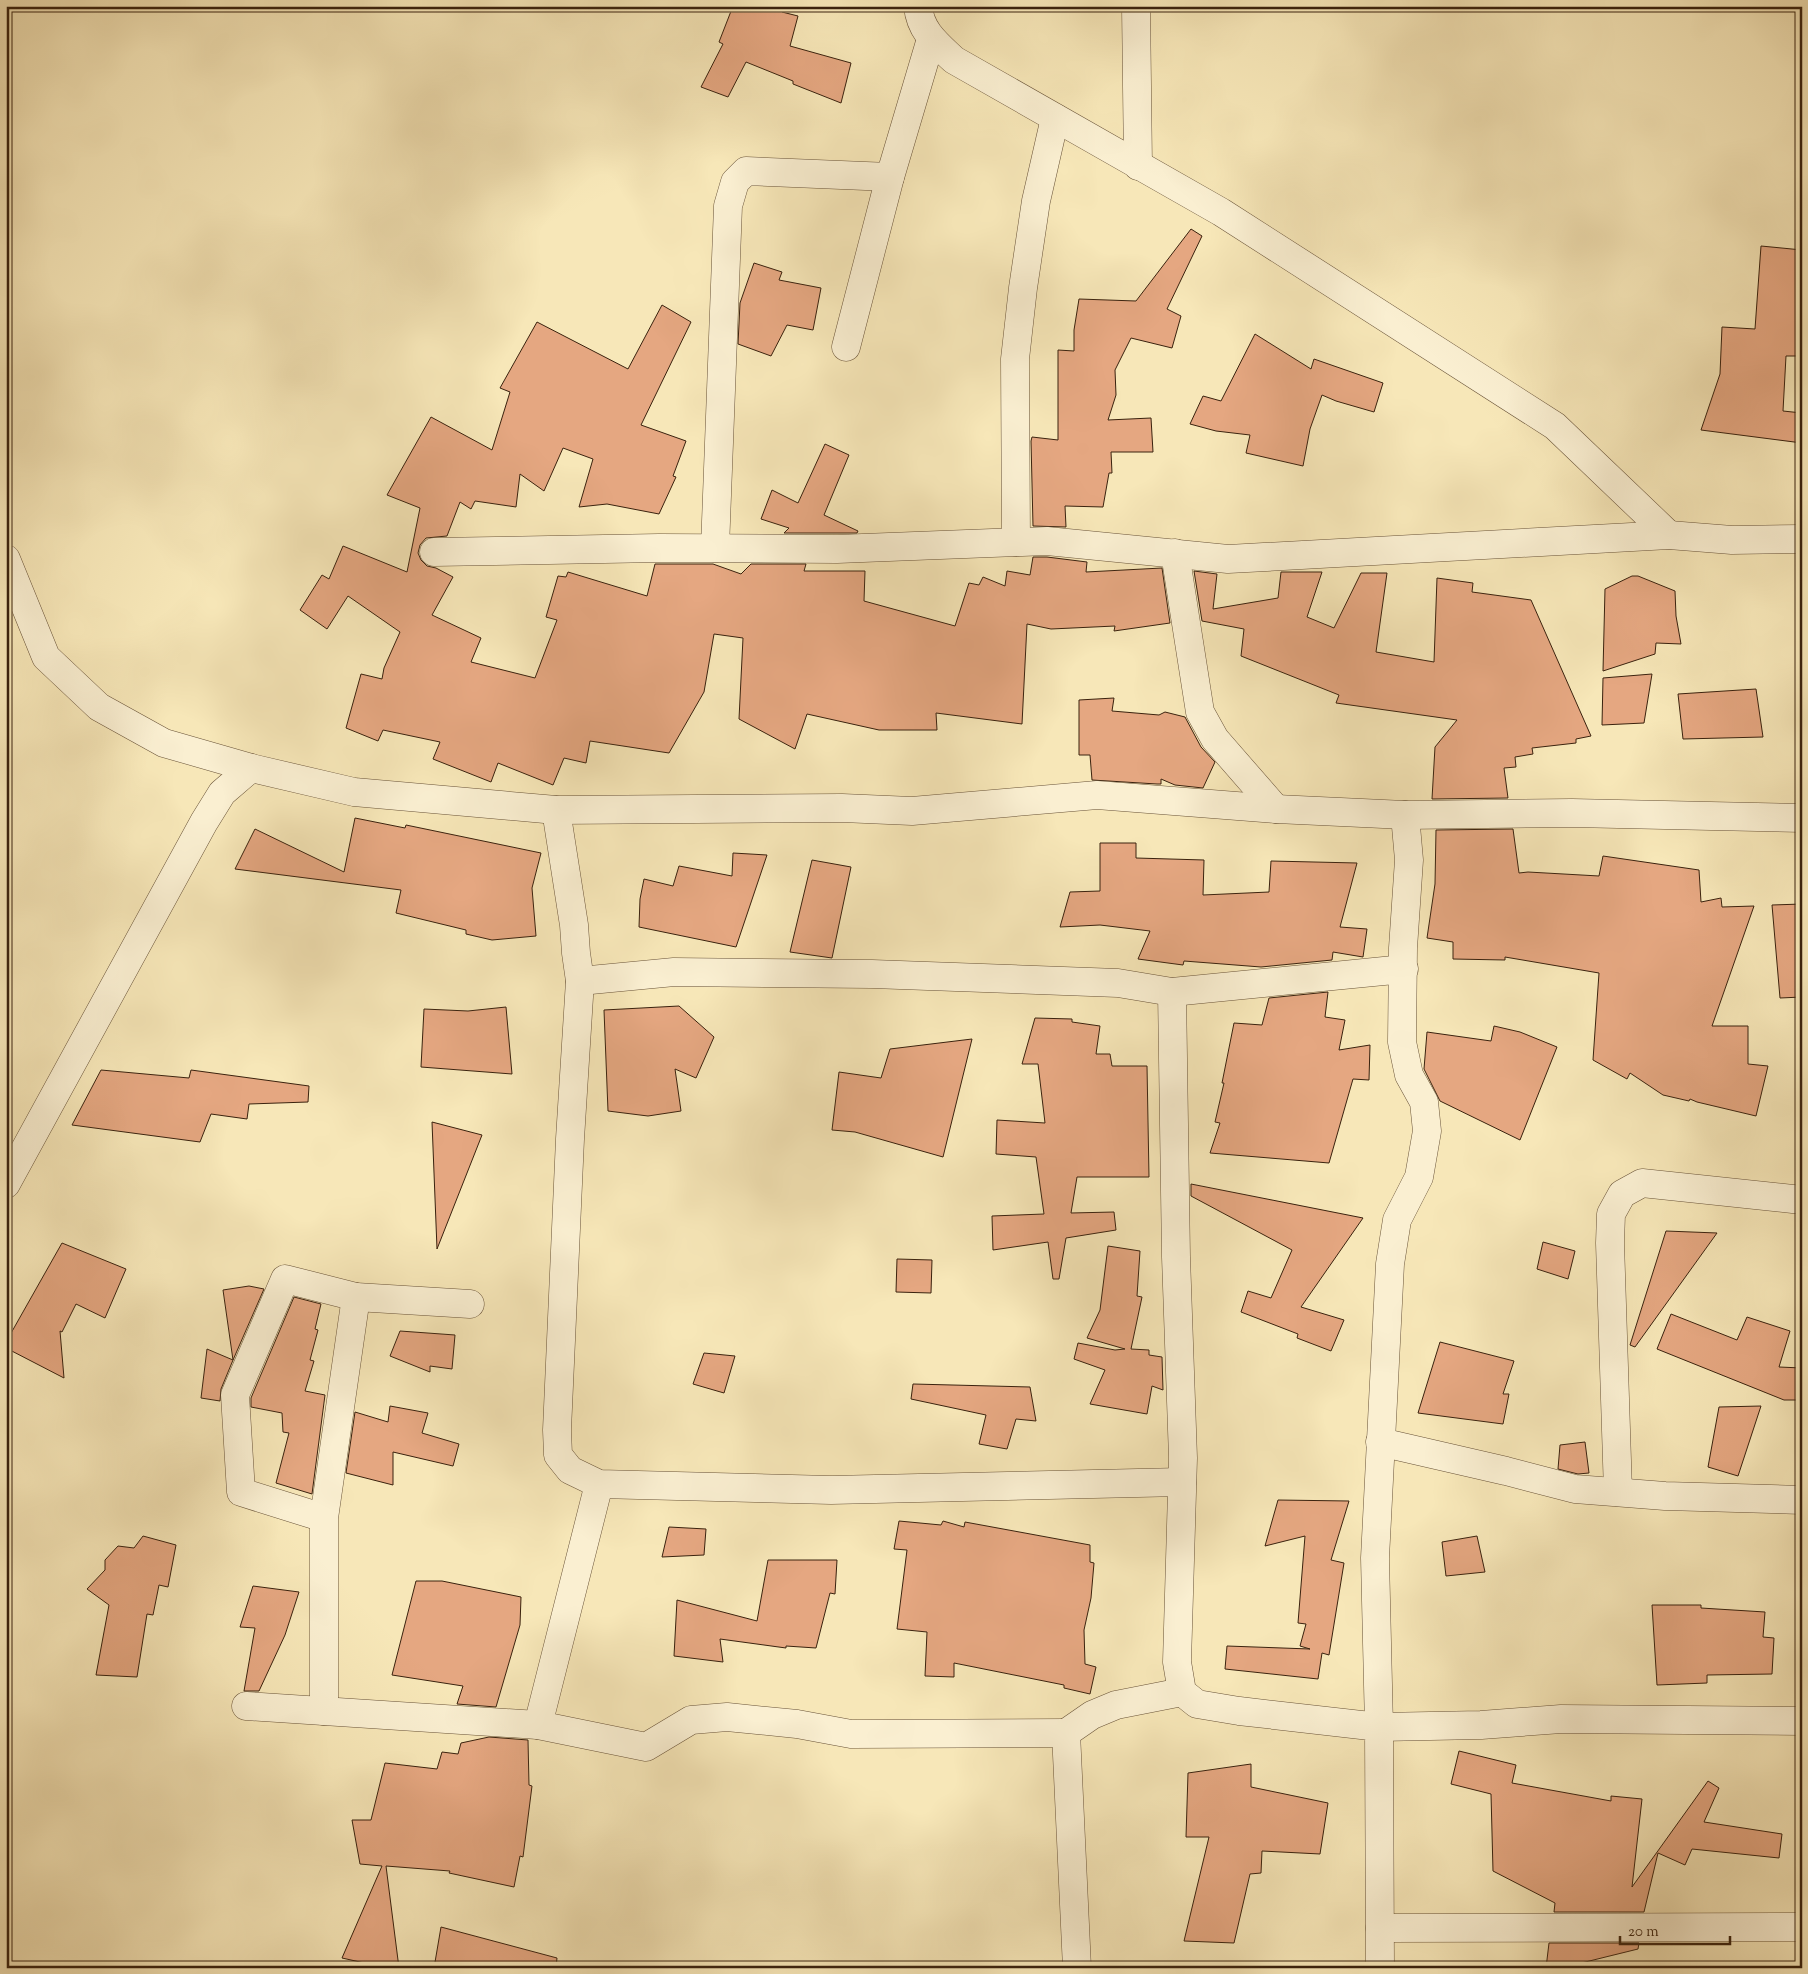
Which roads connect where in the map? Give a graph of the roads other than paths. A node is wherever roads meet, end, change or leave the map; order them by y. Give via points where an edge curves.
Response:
1 (918, 6) edge
2 (1136, 6) edge
3 (931, 38) junction
4 (1055, 118) junction
5 (1138, 166) junction
6 (890, 177) junction
7 (846, 347) dead end
8 (1669, 535) junction
9 (1802, 539) edge
10 (1016, 542) junction
11 (715, 548) junction
12 (434, 552) dead end
13 (1175, 553) junction
14 (6, 559) edge
15 (251, 768) junction
16 (556, 810) junction
17 (1276, 810) junction
18 (1405, 815) junction
19 (1802, 818) edge
20 (1404, 969) junction
21 (580, 981) junction
22 (1172, 992) junction
23 (6, 1184) edge
24 (1802, 1200) edge
25 (356, 1297) junction
26 (470, 1304) dead end
27 (1380, 1442) junction
28 (1182, 1482) junction
29 (599, 1484) junction
30 (1618, 1492) junction
31 (1802, 1500) edge
32 (324, 1518) junction
33 (1182, 1692) junction
34 (246, 1706) dead end
35 (324, 1711) junction
36 (1802, 1721) edge
37 (538, 1724) junction
38 (1379, 1727) junction
39 (1066, 1733) junction
40 (1802, 1927) edge
41 (1380, 1928) junction
42 (1077, 1968) edge
43 (1380, 1968) edge

1 - 3 street via 919,19
2 - 5 street
3 - 4 street via 954,60
3 - 6 street
4 - 5 street
4 - 10 street via 1036,201 1015,359
5 - 8 street via 1221,212 1555,426
6 - 7 street
6 - 11 street via 746,171 735,182 728,206
8 - 9 street via 1732,540
8 - 13 street via 1228,559
10 - 11 street via 837,549
10 - 13 street via 1047,541
11 - 12 street
13 - 17 street via 1200,712 1215,739
14 - 15 street via 46,657 99,707 164,743
15 - 16 street via 354,792
15 - 23 street via 222,793 204,822
16 - 17 street via 842,808 912,811 1098,795
16 - 21 street
17 - 18 street
18 - 19 street via 1572,813
18 - 20 street via 1409,860
20 - 22 street
20 - 27 street via 1402,1042 1409,1075 1424,1102 1427,1131 1419,1177 1397,1220 1390,1264
21 - 22 street via 674,972 872,974 1118,984
21 - 29 street via 557,1430 558,1455 570,1470
22 - 28 street
24 - 30 street via 1642,1183 1622,1194 1611,1214 1610,1243
25 - 26 street
25 - 32 street
25 - 32 street via 285,1279 235,1395 241,1492
27 - 30 street via 1575,1488
27 - 38 street via 1375,1558
28 - 29 street via 831,1490
28 - 33 street via 1177,1662
29 - 37 street
30 - 31 street
32 - 35 street
33 - 38 street via 1197,1704 1239,1712
33 - 39 street via 1116,1705 1092,1715
34 - 35 street
35 - 37 street
36 - 38 street via 1561,1719 1482,1725
37 - 39 street via 646,1747 691,1720 727,1716 851,1734
38 - 41 street
39 - 42 street
40 - 41 street
41 - 43 street

